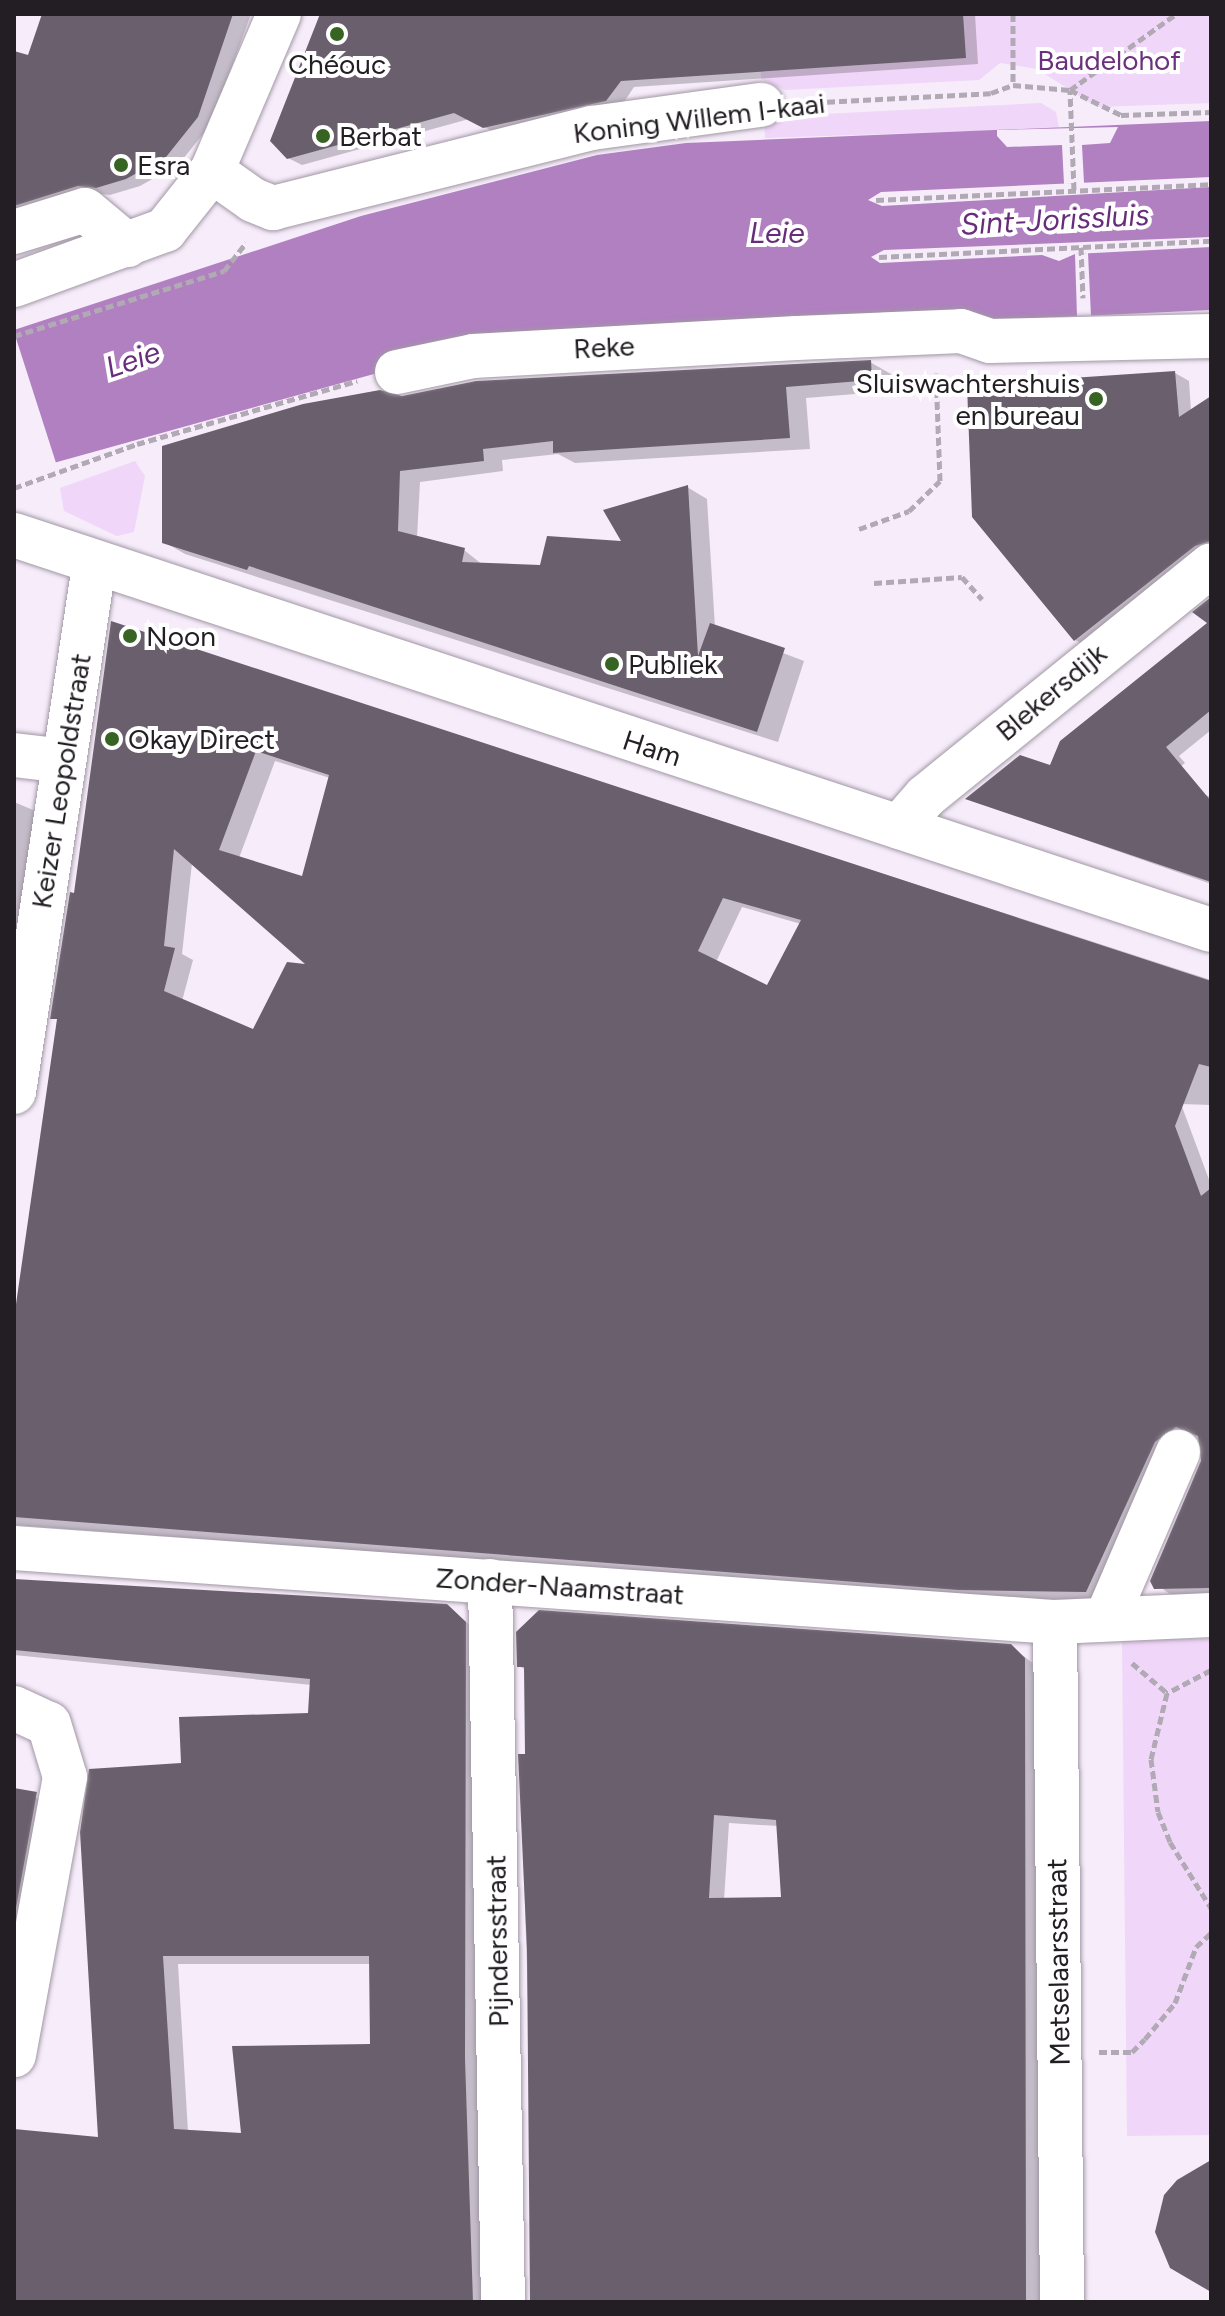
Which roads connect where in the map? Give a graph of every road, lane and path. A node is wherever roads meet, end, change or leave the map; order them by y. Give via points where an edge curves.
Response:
1 (279, 14) edge
2 (1013, 14) edge
3 (1176, 14) edge
4 (1013, 85) junction
5 (1070, 90) junction
6 (761, 105) joint
7 (1211, 112) edge
8 (212, 171) junction
9 (1211, 184) edge
10 (1074, 190) junction
11 (876, 200) dead end
12 (273, 208) junction
13 (14, 232) edge
14 (1211, 241) edge
15 (127, 245) junction
16 (1081, 247) junction
17 (879, 257) dead end
18 (14, 285) edge
19 (1083, 301) dead end
20 (937, 332) junction
21 (14, 336) edge
22 (1211, 336) edge
23 (397, 372) joint
24 (14, 488) edge
25 (859, 529) dead end
26 (14, 535) edge
27 (1211, 565) edge
28 (94, 566) junction
29 (874, 583) dead end
30 (982, 599) dead end
31 (14, 755) edge
32 (64, 761) junction
33 (899, 827) junction
34 (1211, 930) edge
35 (14, 1092) edge
36 (1178, 1452) dead end
37 (14, 1548) edge
38 (490, 1581) junction
39 (1211, 1615) edge
40 (1107, 1617) junction
41 (1055, 1622) junction
42 (1211, 1670) edge
43 (14, 1708) edge
44 (1211, 1908) edge
45 (1211, 1933) edge
46 (1059, 2052) junction
47 (14, 2055) edge
48 (503, 2302) edge
49 (1062, 2302) edge

1 - 8 street
2 - 4 path
3 - 5 path
4 - 5 path, Koning Willem I-kaai
4 - 6 path, Koning Willem I-kaai via 991,93
5 - 7 path via 1121,115
5 - 10 path
6 - 12 street, Koning Willem I-kaai via 592,128
8 - 12 street
8 - 15 street via 165,230
9 - 10 path
10 - 11 path
12 - 21 path via 224,271
13 - 15 street via 85,210
14 - 16 path
15 - 18 street
16 - 17 path
16 - 19 path
20 - 22 street, Reke via 961,331 990,341
20 - 23 street, Reke via 473,356
20 - 25 path via 940,481 909,511
23 - 24 path via 137,444
26 - 28 street
27 - 33 street, Blekersdijk via 925,797
28 - 32 street, Keizer Leopoldstraat
28 - 33 street, Ham
29 - 30 path via 962,577
31 - 32 street
32 - 35 street, Keizer Leopoldstraat
33 - 34 street, Ham
36 - 40 street
37 - 38 street, Zonder-Naamstraat
38 - 41 street, Zonder-Naamstraat
38 - 48 street, Pijndersstraat
39 - 40 street, Zonder-Naamstraat
40 - 41 street, Zonder-Naamstraat
41 - 46 street, Metselaarsstraat
42 - 44 path via 1167,1693 1151,1759 1158,1812 1170,1842
43 - 47 street via 49,1724 65,1777
45 - 46 path via 1196,1947 1175,2003 1132,2052
46 - 49 street, Metselaarsstraat

